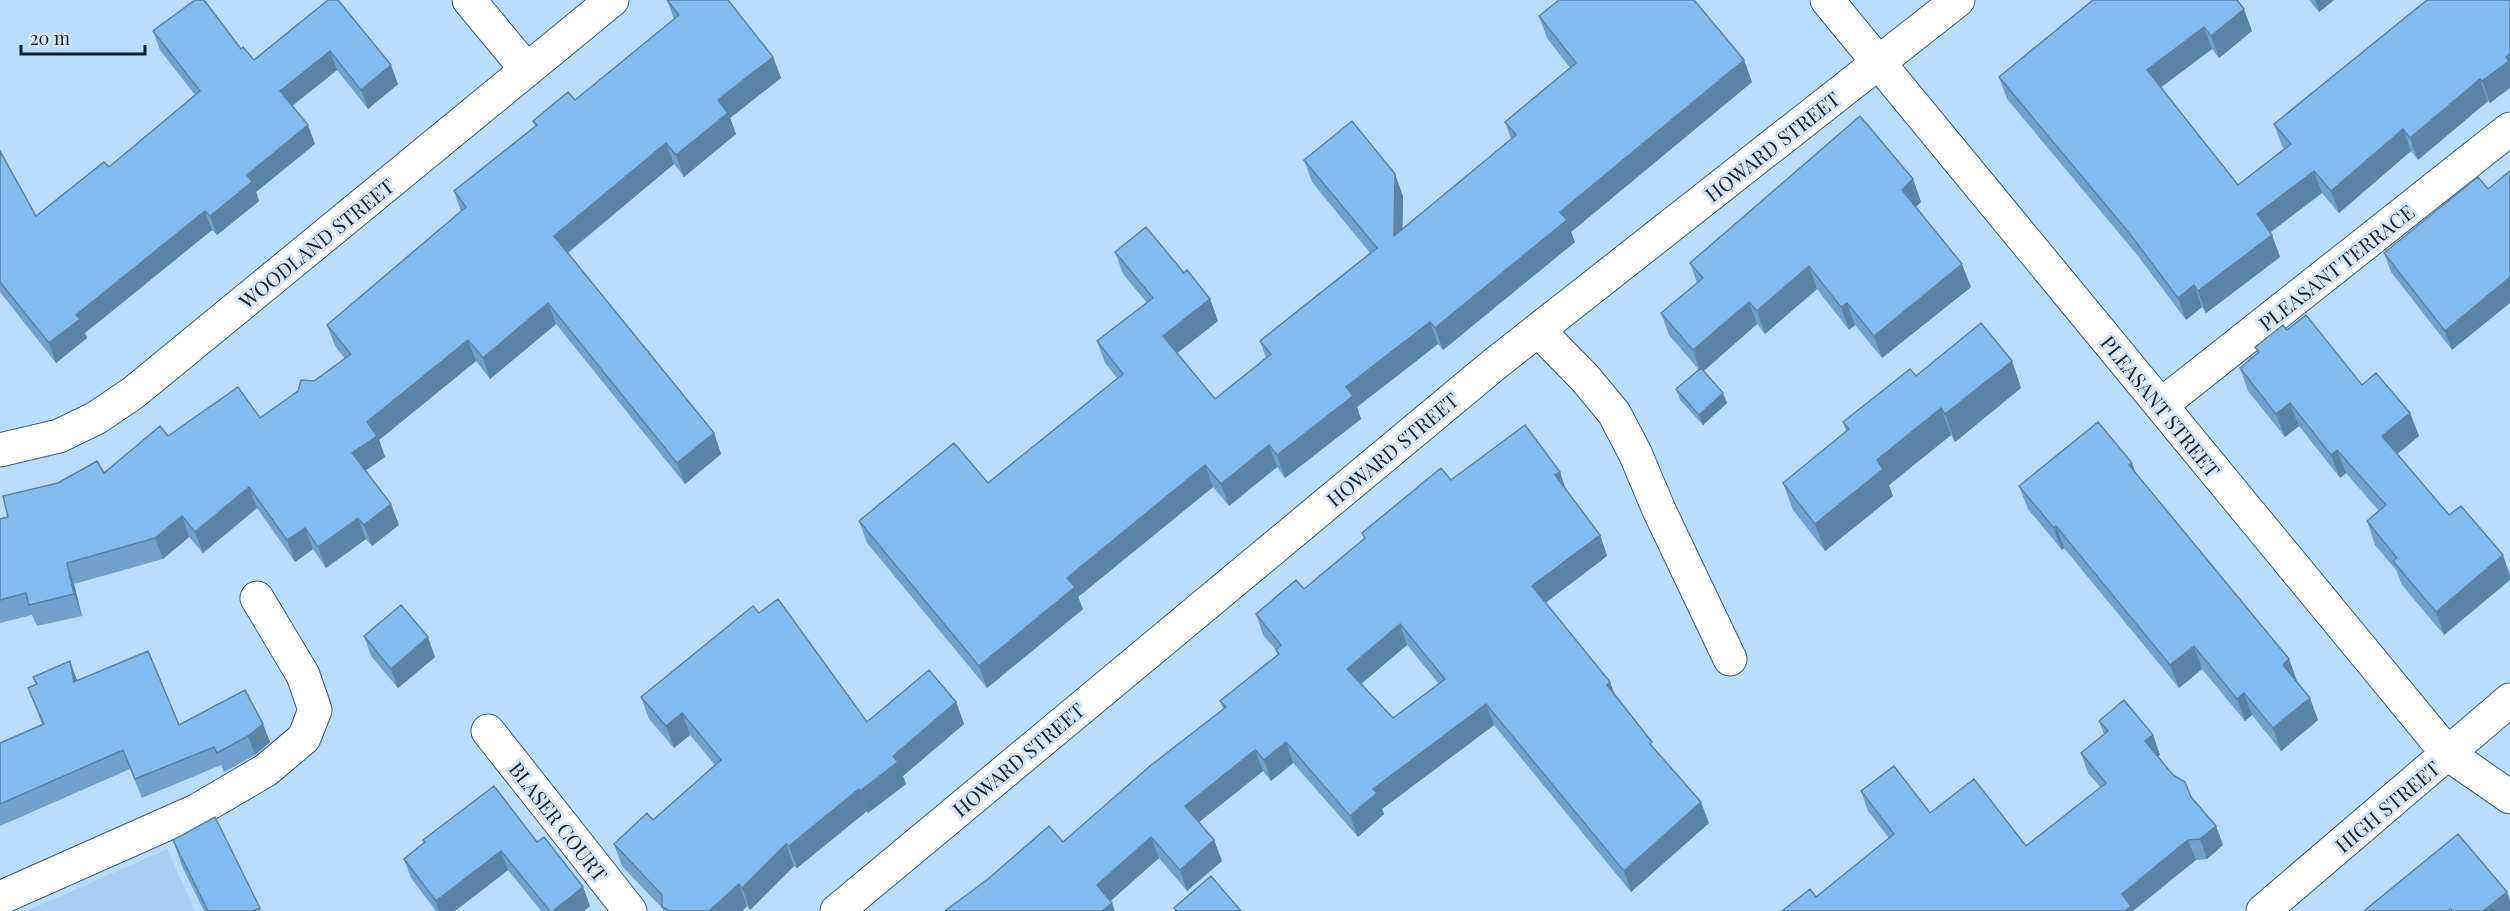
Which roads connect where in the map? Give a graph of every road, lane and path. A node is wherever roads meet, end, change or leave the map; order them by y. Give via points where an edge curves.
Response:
1 (469, 0) edge
2 (612, 0) edge
3 (1827, 0) edge
4 (1958, 0) edge
5 (1878, 62) junction
6 (527, 69) junction
7 (2510, 129) edge
8 (1538, 330) junction
9 (2161, 405) junction
10 (0, 450) edge
11 (257, 598) dead end
12 (1730, 659) dead end
13 (2510, 700) edge
14 (488, 731) dead end
15 (2448, 754) junction
16 (2510, 797) edge
17 (0, 898) edge
18 (630, 911) edge
19 (837, 911) edge
20 (2263, 911) edge

1 - 6 street
2 - 6 street, WOODLAND STREET
3 - 5 street, PLEASANT STREET
4 - 5 street, HOWARD STREET
5 - 8 street, HOWARD STREET
5 - 9 street, PLEASANT STREET
6 - 10 street, WOODLAND STREET via 133,393 96,418 59,436
7 - 9 street, PLEASANT TERRACE
8 - 12 street via 1614,413
8 - 19 street, HOWARD STREET
9 - 15 street, PLEASANT STREET
11 - 17 street via 303,675 315,710 304,738 266,770 196,812
13 - 15 street, HIGH STREET
14 - 18 street, BLASER COURT
15 - 16 street, PLEASANT STREET
15 - 20 street, HIGH STREET

